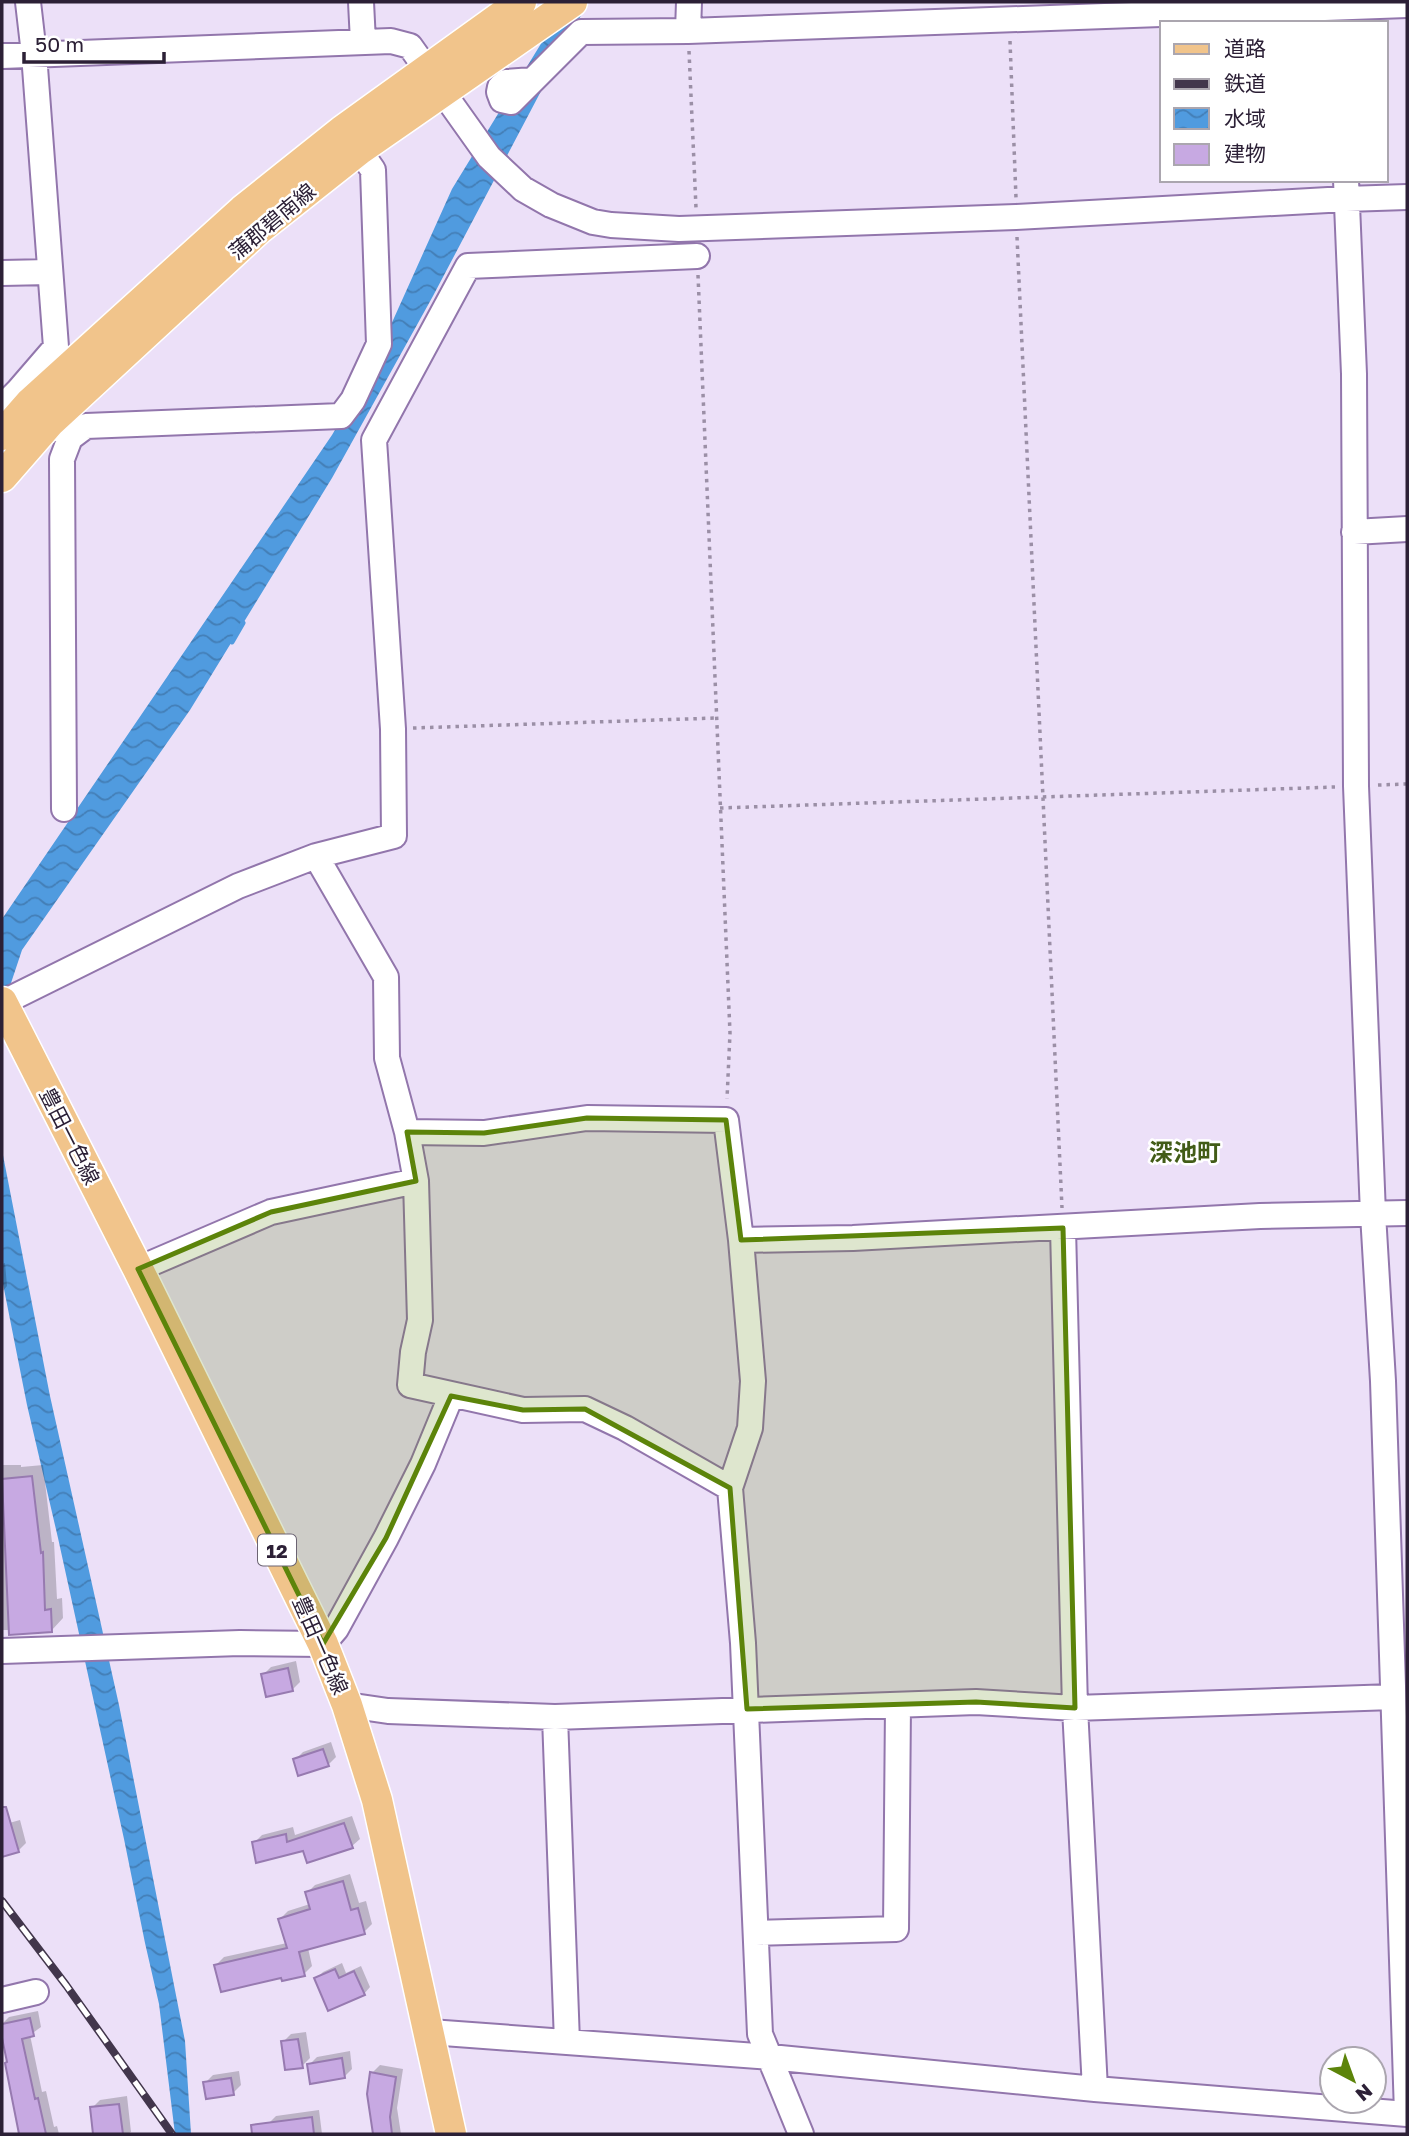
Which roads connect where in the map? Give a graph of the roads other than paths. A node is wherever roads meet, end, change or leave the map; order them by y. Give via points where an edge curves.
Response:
1 (28, 2) edge
2 (361, 2) edge
3 (520, 2) edge
4 (572, 2) edge
5 (689, 2) edge
6 (1407, 5) edge
7 (1009, 11) edge
8 (1337, 11) edge
9 (688, 31) junction
10 (363, 42) junction
11 (34, 54) junction
12 (2, 56) edge
13 (533, 80) dead end
14 (434, 81) junction
15 (359, 150) junction
16 (1346, 190) edge
17 (1407, 197) edge
18 (698, 256) road end
19 (49, 272) junction
20 (2, 273) edge
21 (34, 412) edge
22 (2, 435) edge
23 (2, 477) edge
24 (1407, 528) edge
25 (1354, 532) junction
26 (64, 809) dead end
27 (316, 856) junction
28 (2, 1003) edge
29 (407, 1132) junction
30 (416, 1181) junction
31 (1407, 1213) edge
32 (1373, 1214) junction
33 (1063, 1228) junction
34 (741, 1240) junction
35 (138, 1269) junction
36 (452, 1396) junction
37 (730, 1488) junction
38 (323, 1644) junction
39 (2, 1651) edge
40 (1392, 1697) junction
41 (898, 1704) junction
42 (347, 1705) junction
43 (1075, 1708) junction
44 (747, 1709) junction
45 (555, 1717) junction
46 (756, 1933) junction
47 (36, 1992) dead end
48 (2, 2000) edge
49 (430, 2032) junction
50 (567, 2042) junction
51 (770, 2057) junction
52 (1095, 2089) junction
53 (1407, 2113) edge
54 (451, 2134) edge
55 (801, 2134) edge

1 - 11 street
2 - 10 street
3 - 14 main road, 蒲郡碧南線
4 - 14 main road, 蒲郡碧南線
5 - 9 street
6 - 8 street
7 - 8 street
7 - 9 street
9 - 13 street via 581,32
10 - 11 street
10 - 14 street via 391,41 410,47
11 - 12 street
11 - 19 street
14 - 15 main road, 蒲郡碧南線
14 - 16 street via 489,157 523,189 551,205 611,225 679,229 1016,217
14 - 21 main road, 蒲郡碧南線 via 342,131 243,210
15 - 21 main road, 蒲郡碧南線
15 - 21 street via 373,170 379,344 341,416 86,426
16 - 17 street
16 - 25 street via 1354,374
18 - 27 street via 468,266 373,440 393,729 394,836
19 - 20 street
19 - 21 street via 56,347
21 - 22 main road, 蒲郡碧南線
21 - 23 main road, 蒲郡碧南線
21 - 26 street via 62,459
24 - 25 street
25 - 32 street via 1356,786
27 - 28 street via 238,886
27 - 29 street via 386,977 387,1058
28 - 35 main road, 豊田一色線 / 12
29 - 30 street
29 - 34 street via 484,1133 587,1118 726,1120
30 - 35 street via 271,1212
30 - 36 street via 420,1320 410,1385
31 - 32 street
32 - 33 street
32 - 40 street
33 - 34 street
33 - 43 street
34 - 37 street via 753,1381 750,1428
35 - 38 main road, 豊田一色線 / 12
36 - 37 street via 523,1410 585,1409
36 - 38 street via 386,1538 336,1629
37 - 44 street
38 - 39 street
38 - 42 main road, 豊田一色線 / 12
40 - 43 street
40 - 53 street
41 - 43 street via 976,1702
41 - 44 street
41 - 46 street via 896,1929
42 - 45 street via 388,1711
42 - 49 main road, 豊田一色線 / 12 via 377,1800
43 - 52 street
44 - 45 street
44 - 46 street
45 - 50 street
46 - 51 street via 760,2034
47 - 48 street
49 - 50 street
49 - 54 main road, 豊田一色線 / 12
50 - 51 street
51 - 52 street
51 - 55 street
52 - 53 street

